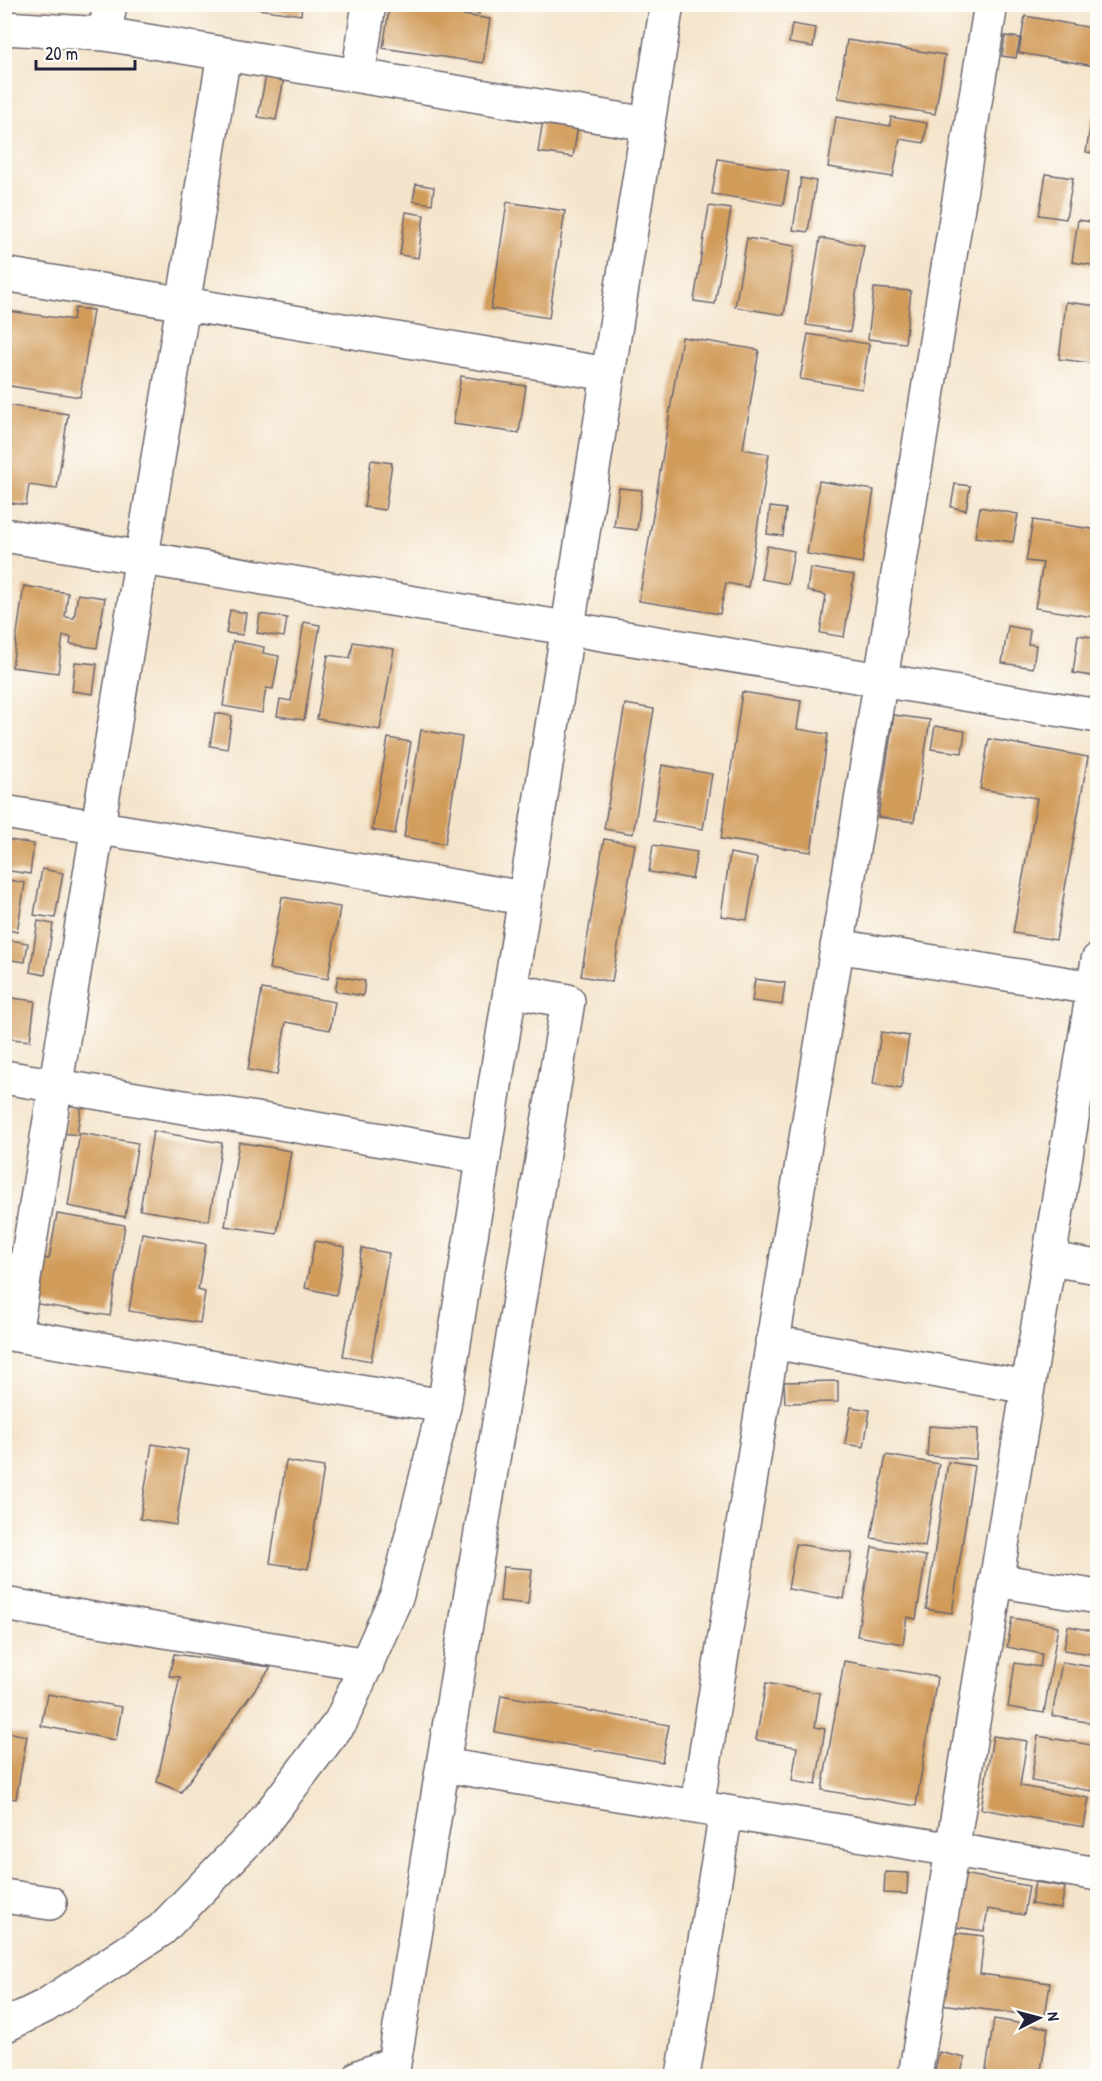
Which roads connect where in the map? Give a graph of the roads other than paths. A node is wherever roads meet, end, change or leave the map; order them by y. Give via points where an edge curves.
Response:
1 (369, 4) edge
2 (667, 4) edge
3 (991, 4) edge
4 (107, 19) edge
5 (4, 28) edge
6 (224, 54) junction
7 (358, 76) junction
8 (648, 124) junction
9 (4, 274) edge
10 (183, 303) junction
11 (608, 374) junction
12 (4, 535) edge
13 (142, 558) junction
14 (568, 628) junction
15 (881, 680) junction
16 (1098, 717) edge
17 (4, 812) edge
18 (98, 827) junction
19 (524, 898) junction
20 (837, 946) junction
21 (1096, 979) edge
22 (510, 990) junction
23 (4, 1077) edge
24 (55, 1085) junction
25 (484, 1157) junction
26 (1048, 1259) junction
27 (1098, 1267) edge
28 (10, 1334) edge
29 (772, 1342) junction
30 (1028, 1387) junction
31 (444, 1406) junction
32 (996, 1580) junction
33 (1098, 1597) edge
34 (4, 1604) edge
35 (367, 1665) junction
36 (443, 1765) junction
37 (712, 1810) junction
38 (952, 1850) junction
39 (1098, 1874) edge
40 (4, 1896) edge
41 (50, 1903) dead end
42 (4, 2026) edge
43 (393, 2070) edge
44 (361, 2076) edge
45 (683, 2076) edge
46 (915, 2076) edge

1 - 7 street
2 - 8 street
3 - 15 street
4 - 5 street
4 - 6 street
6 - 7 street
6 - 10 street
7 - 8 street
8 - 11 street
9 - 10 street
10 - 11 street
10 - 13 street
11 - 14 street
12 - 13 street
13 - 14 street
13 - 18 street
14 - 15 street
14 - 19 street
15 - 16 street
15 - 20 street
17 - 18 street
18 - 19 street
18 - 24 street
19 - 22 street
20 - 21 street
20 - 29 street
21 - 26 street
22 - 25 street
22 - 36 street via 568,1000
23 - 24 street
24 - 25 street
24 - 28 street
25 - 31 street
26 - 27 street
26 - 30 street
28 - 31 street
29 - 30 street
29 - 37 street
30 - 32 street
31 - 35 street via 396,1594
32 - 33 street
32 - 38 street
34 - 35 street
35 - 42 street via 341,1721 257,1831 161,1930 45,2006
36 - 37 street
36 - 43 street
37 - 38 street
37 - 45 street
38 - 39 street
38 - 46 street
40 - 41 street
43 - 44 street

